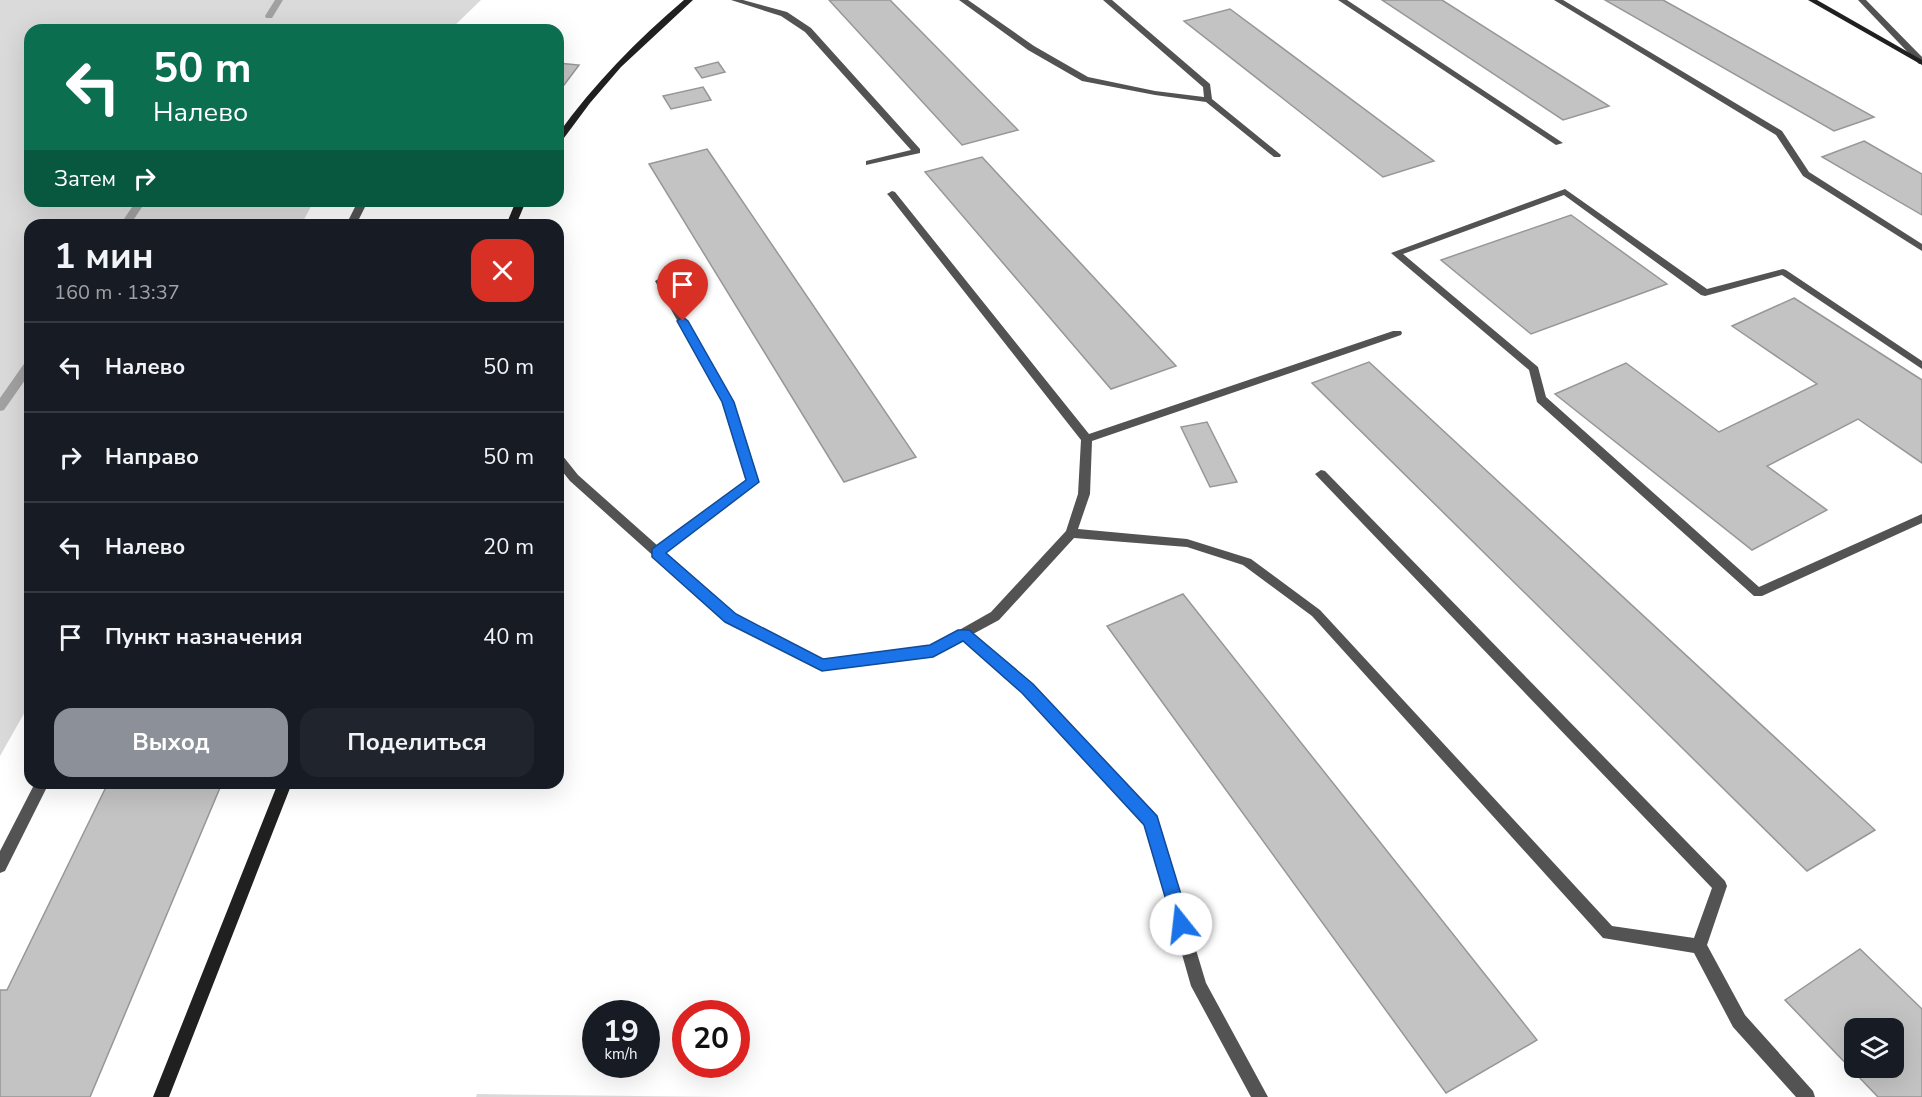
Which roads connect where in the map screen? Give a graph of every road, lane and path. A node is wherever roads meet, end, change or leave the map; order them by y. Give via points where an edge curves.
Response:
1 (689, 0) edge
2 (735, 0) edge
3 (963, 0) edge
4 (1107, 0) edge
5 (1342, 0) edge
6 (1558, 0) edge
7 (1812, 0) edge
8 (1862, 0) edge
9 (1922, 62) edge
10 (1208, 100) junction
11 (564, 131) edge
12 (1560, 143) dead end
13 (1277, 155) dead end
14 (869, 163) dead end
15 (892, 194) dead end
16 (1922, 248) edge
17 (660, 281) dead end
18 (1397, 333) dead end
19 (1922, 366) edge
20 (1088, 439) junction
21 (564, 466) edge
22 (1321, 474) dead end
23 (1922, 518) edge
24 (1071, 533) junction
25 (656, 553) junction
26 (964, 634) junction
27 (39, 789) edge
28 (283, 789) edge
29 (0, 866) edge
30 (1699, 946) junction
31 (161, 1097) edge
32 (1260, 1097) edge
33 (1807, 1097) edge

1 - 11 main road via 637,44 581,106
2 - 14 lane via 784,14 808,30 916,150
3 - 10 lane via 1031,48 1085,79
4 - 10 lane via 1207,86
5 - 12 lane
6 - 16 lane via 1779,133 1806,174
7 - 9 main road
8 - 9 lane
10 - 13 lane
15 - 20 lane
17 - 25 lane via 728,402 753,482
18 - 20 lane
19 - 23 lane via 1783,272 1705,292 1565,192 1396,253 1534,369 1541,399 1758,593
20 - 24 lane via 1084,494
21 - 25 lane
22 - 30 lane via 1720,886
24 - 26 lane via 995,616
24 - 30 lane via 1187,543 1247,562 1316,613 1608,933
25 - 26 lane via 730,618 822,665 933,651
26 - 32 lane via 1028,688 1151,821 1199,986
27 - 29 lane
28 - 31 main road
30 - 33 lane via 1739,1021

